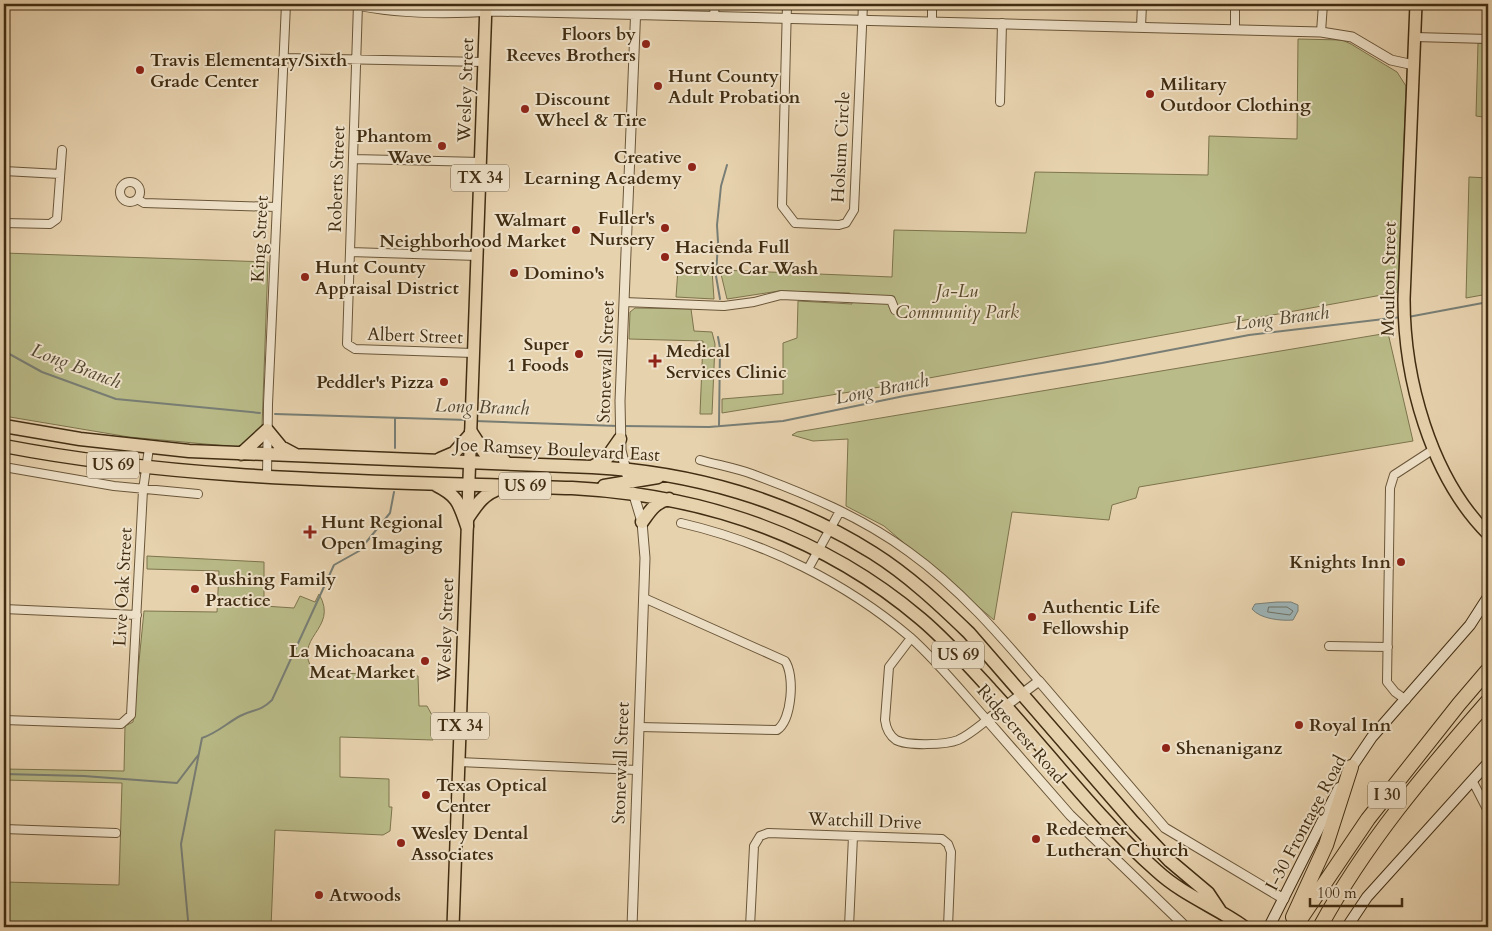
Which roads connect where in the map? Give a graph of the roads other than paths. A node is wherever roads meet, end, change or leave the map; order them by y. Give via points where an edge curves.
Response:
1 (286, 4) edge
2 (356, 4) edge
3 (715, 4) edge
4 (787, 4) edge
5 (863, 4) edge
6 (932, 4) edge
7 (1142, 4) edge
8 (1235, 4) edge
9 (1322, 4) edge
10 (1416, 4) edge
11 (486, 8) edge
12 (557, 8) edge
13 (636, 8) edge
14 (714, 16) junction
15 (786, 17) junction
16 (862, 20) junction
17 (932, 22) junction
18 (1002, 24) junction
19 (1141, 27) junction
20 (1235, 30) junction
21 (1321, 32) junction
22 (1415, 37) junction
23 (1488, 39) edge
24 (283, 58) junction
25 (355, 59) junction
26 (485, 62) junction
27 (1414, 65) junction
28 (1000, 102) dead end
29 (62, 150) dead end
30 (352, 159) junction
31 (481, 162) junction
32 (4, 171) edge
33 (60, 174) junction
34 (137, 199) dead end
35 (276, 208) junction
36 (4, 223) edge
37 (350, 252) junction
38 (478, 256) junction
39 (624, 302) junction
40 (895, 310) dead end
41 (355, 349) joint
42 (473, 353) junction
43 (268, 425) junction
44 (4, 426) edge
45 (471, 432) junction
46 (620, 437) junction
47 (4, 446) edge
48 (149, 448) junction
49 (1434, 449) junction
50 (241, 454) junction
51 (267, 455) junction
52 (299, 456) junction
53 (700, 460) dead end
54 (434, 461) junction
55 (470, 463) junction
56 (516, 464) junction
57 (4, 467) edge
58 (592, 467) junction
59 (146, 469) junction
60 (625, 469) junction
61 (672, 475) junction
62 (267, 476) junction
63 (432, 483) junction
64 (469, 484) junction
65 (511, 486) junction
66 (631, 487) junction
67 (143, 490) junction
68 (198, 494) dead end
69 (669, 499) junction
70 (840, 512) junction
71 (467, 522) junction
72 (642, 522) junction
73 (681, 523) dead end
74 (830, 529) junction
75 (1488, 534) edge
76 (818, 550) junction
77 (808, 569) junction
78 (1488, 597) edge
79 (644, 598) junction
80 (1488, 605) edge
81 (4, 609) edge
82 (1479, 613) junction
83 (137, 615) junction
84 (911, 638) junction
85 (1329, 646) dead end
86 (1388, 648) junction
87 (1488, 670) edge
88 (1039, 681) junction
89 (1022, 694) junction
90 (1406, 700) junction
91 (1488, 701) edge
92 (1006, 706) junction
93 (4, 720) edge
94 (987, 720) junction
95 (639, 728) junction
96 (459, 762) junction
97 (1488, 763) edge
98 (1351, 767) junction
99 (637, 770) junction
100 (1472, 780) junction
101 (1488, 811) edge
102 (4, 829) edge
103 (116, 833) dead end
104 (853, 836) junction
105 (1284, 900) junction
106 (1220, 911) junction
107 (1354, 922) edge
108 (453, 926) edge
109 (519, 927) edge
110 (632, 927) edge
111 (750, 927) edge
112 (849, 927) edge
113 (948, 927) edge
114 (1186, 927) edge
115 (1244, 927) edge
116 (1269, 927) edge
117 (1288, 927) edge
118 (1295, 927) edge
119 (1320, 927) edge
120 (1347, 927) edge

1 - 24 street, King Street
2 - 11 street via 377,9
2 - 25 street, Roberts Street
3 - 14 street
4 - 15 street, Holsum Circle
5 - 16 street, Holsum Circle
6 - 17 street
7 - 19 street
8 - 20 street
9 - 21 street
10 - 22 main road, Moulton Street
11 - 12 street
11 - 26 main road, Wesley Street / TX 34
12 - 13 street
13 - 14 street
13 - 39 street, Stonewall Street
14 - 15 street
15 - 16 street
15 - 16 street, Holsum Circle via 781,194 786,214 800,224 839,225 846,223 854,210
16 - 17 street
17 - 18 street
18 - 19 street
18 - 28 street
19 - 20 street
20 - 21 street
21 - 27 street via 1352,37 1391,60
22 - 23 street
22 - 27 main road, Moulton Street
24 - 25 street
24 - 35 street, King Street
25 - 26 street
25 - 30 street, Roberts Street
26 - 31 main road, Wesley Street / TX 34
27 - 49 main road, Moulton Street via 1405,342 1416,398
29 - 33 street
30 - 31 street
30 - 37 street, Roberts Street
31 - 38 main road, Wesley Street / TX 34
32 - 33 street
33 - 36 street via 58,215 54,222
34 - 35 street via 144,203
35 - 43 street, King Street
37 - 38 street
37 - 41 street, Roberts Street via 346,339 349,347
38 - 42 main road, Wesley Street / TX 34
39 - 40 street via 724,306 775,296 808,295 891,300
39 - 46 street, Stonewall Street
41 - 42 street, Albert Street
42 - 45 main road, Wesley Street / TX 34
43 - 50 highway
43 - 51 street, King Street
43 - 52 highway via 281,447
44 - 48 highway, Joe Ramsey Boulevard East / US 69
45 - 54 highway via 454,453
45 - 55 main road, Wesley Street / TX 34
45 - 56 highway via 484,452
46 - 58 highway via 606,459
46 - 60 street, Stonewall Street
47 - 59 highway, Joe Ramsey Boulevard East / US 69
48 - 50 highway, Joe Ramsey Boulevard East / US 69
48 - 59 street, Live Oak Street
49 - 75 main road, Moulton Street via 1462,501
49 - 86 street via 1394,474 1390,488
50 - 51 highway, Joe Ramsey Boulevard East / US 69
51 - 52 highway, Joe Ramsey Boulevard East / US 69
51 - 62 street, King Street
52 - 54 highway, Joe Ramsey Boulevard East / US 69
53 - 70 street via 752,474
54 - 55 highway, Joe Ramsey Boulevard East / US 69
55 - 56 highway, Joe Ramsey Boulevard East / US 69
55 - 64 main road, Wesley Street / TX 34
56 - 58 highway, Joe Ramsey Boulevard East / US 69
57 - 67 street
58 - 60 highway, Joe Ramsey Boulevard East / US 69
59 - 62 highway, Joe Ramsey Boulevard East / US 69
59 - 67 street, Live Oak Street
60 - 61 highway, Joe Ramsey Boulevard East / US 69
60 - 66 street, Stonewall Street
61 - 66 highway
61 - 74 highway, Joe Ramsey Boulevard East / US 69 via 751,496
62 - 63 highway, Joe Ramsey Boulevard East / US 69
63 - 64 highway, Joe Ramsey Boulevard East / US 69
63 - 71 highway via 449,491 458,500
64 - 65 highway, Joe Ramsey Boulevard East / US 69
64 - 71 main road, Wesley Street / TX 34
65 - 66 highway, Joe Ramsey Boulevard East / US 69
65 - 71 highway via 488,493 478,502
66 - 69 highway, Joe Ramsey Boulevard East / US 69
66 - 72 street, Stonewall Street
67 - 68 street
67 - 83 street, Live Oak Street
69 - 72 highway via 654,506
69 - 76 highway, Joe Ramsey Boulevard East / US 69 via 762,524
70 - 74 street
70 - 88 street via 908,551 931,569 982,617
71 - 96 main road, Wesley Street / TX 34
72 - 79 street, Stonewall Street via 646,558
73 - 77 street, Ridgecrest Road via 716,531
74 - 76 street
74 - 89 highway, Joe Ramsey Boulevard East / US 69 via 893,567 947,612
76 - 77 street
76 - 92 highway, Joe Ramsey Boulevard East / US 69 via 887,592 921,619
77 - 84 street, Ridgecrest Road via 859,600
78 - 82 main road, I-30 Frontage Road
79 - 95 street, Stonewall Street
79 - 95 street via 785,662 790,669 790,702 786,721 778,730
80 - 82 main road
81 - 83 street
82 - 90 main road, I-30 Frontage Road
83 - 93 street, Live Oak Street via 131,715 122,724
84 - 94 street, Ridgecrest Road
84 - 94 street via 892,660 887,674 885,726 892,736 902,742 952,742
85 - 86 street
86 - 90 street via 1387,682
87 - 118 highway, I 30 via 1368,819
88 - 89 street
88 - 105 street via 1166,828
89 - 92 street
89 - 106 highway, Joe Ramsey Boulevard East / US 69 via 1133,822 1170,861 1208,893
90 - 98 main road, I-30 Frontage Road via 1372,737
91 - 119 highway, I 30 via 1391,818
92 - 94 street
92 - 106 highway, Joe Ramsey Boulevard East / US 69 via 1086,801 1158,873 1202,904
94 - 114 street, Ridgecrest Road via 1070,815
95 - 99 street, Stonewall Street
96 - 99 street
96 - 108 main road, Wesley Street / TX 34
97 - 100 main road
98 - 105 main road, I-30 Frontage Road
98 - 117 highway via 1326,845
99 - 110 street, Stonewall Street
100 - 101 street
100 - 107 main road via 1368,897
102 - 103 street
104 - 111 street, Watchill Drive via 764,834 755,842
104 - 112 street
104 - 113 street, Watchill Drive via 942,839 950,848
105 - 116 main road, I-30 Frontage Road
106 - 115 highway, US 69
107 - 120 main road
108 - 109 street

